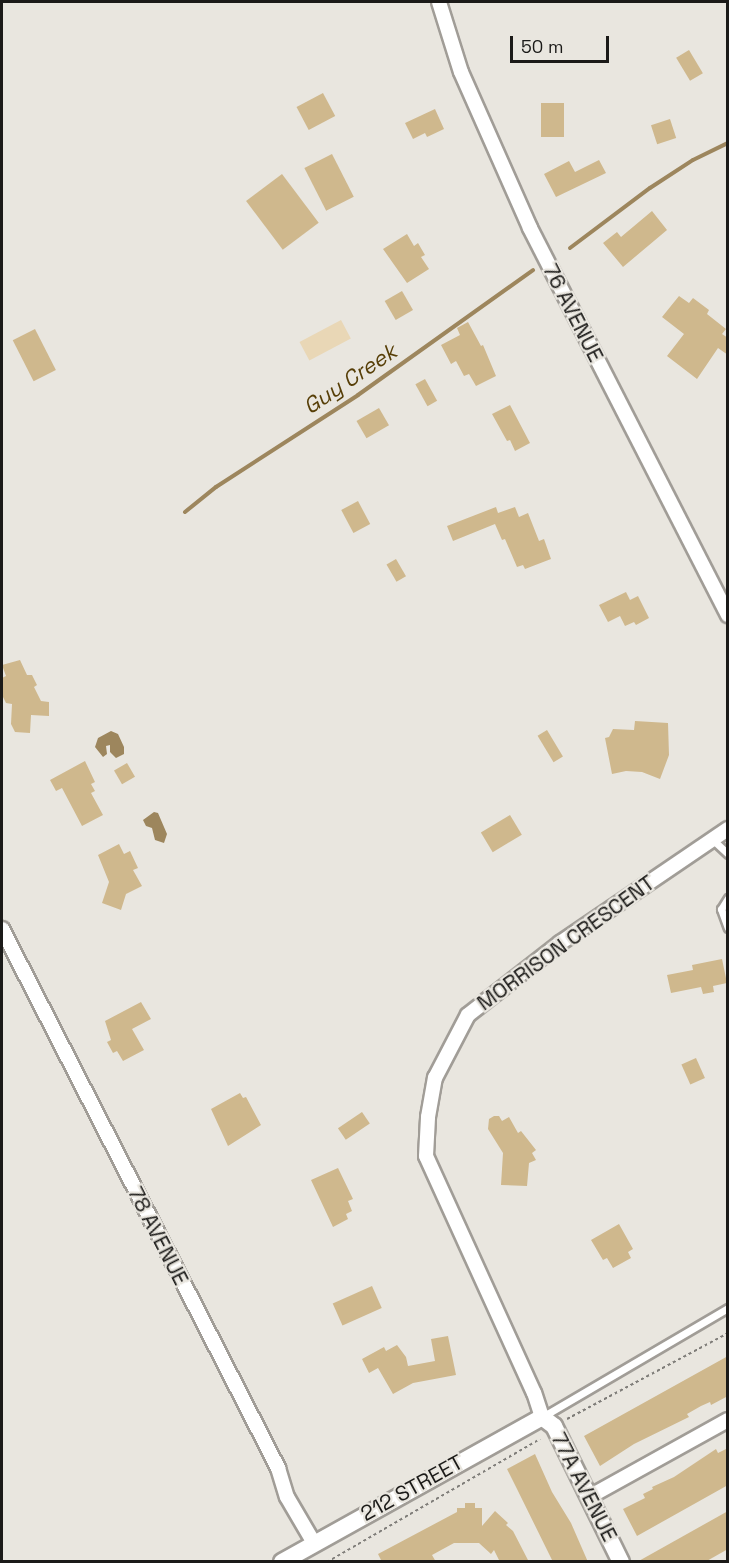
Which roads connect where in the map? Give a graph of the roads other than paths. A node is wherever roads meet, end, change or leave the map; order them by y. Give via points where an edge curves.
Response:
1 (439, 2) edge
2 (728, 615) edge
3 (728, 829) edge
4 (712, 838) junction
5 (728, 854) edge
6 (728, 898) edge
7 (728, 928) edge
8 (2, 930) edge
9 (728, 1308) edge
10 (728, 1420) edge
11 (548, 1422) junction
12 (590, 1497) junction
13 (314, 1543) junction
14 (282, 1562) edge
15 (621, 1562) edge

1 - 2 street, 76 AVENUE via 461,72 530,228
3 - 4 street, MORRISON CRESCENT
4 - 5 lane
4 - 11 street, MORRISON CRESCENT via 561,943 468,1015 435,1078 426,1156
6 - 7 lane via 721,909
8 - 13 street, 78 AVENUE via 278,1468 287,1497
9 - 11 lane
10 - 12 street
11 - 12 street, 77A AVENUE
11 - 13 street, 212 STREET
12 - 15 street, 77A AVENUE
13 - 14 street, 212 STREET

